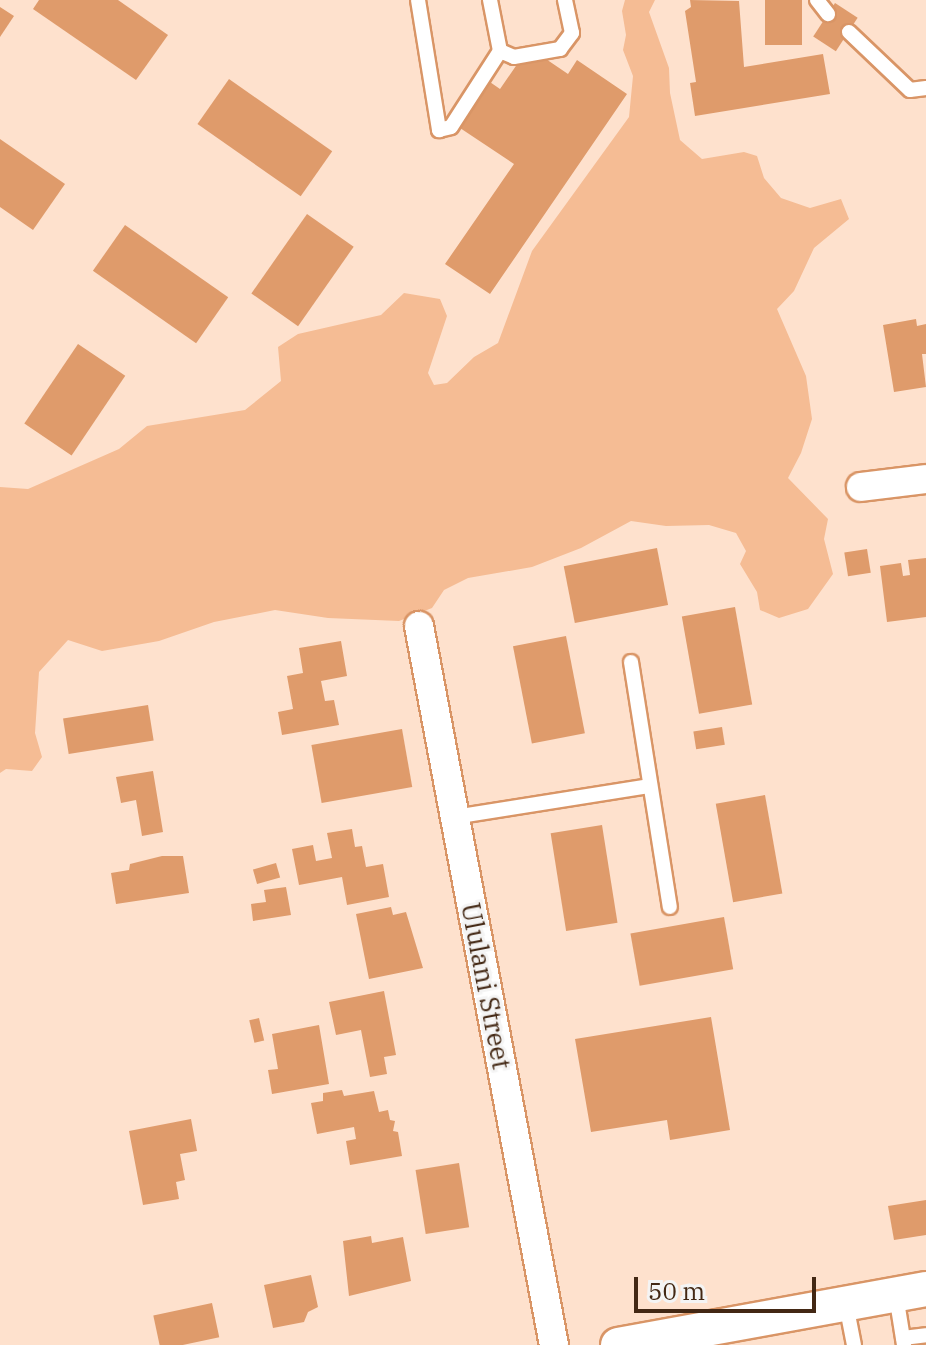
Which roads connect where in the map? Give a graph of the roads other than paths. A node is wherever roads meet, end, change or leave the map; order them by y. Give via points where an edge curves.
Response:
1 (418, 0) edge
2 (490, 0) edge
3 (565, 0) edge
4 (817, 0) edge
5 (828, 14) dead end
6 (849, 32) dead end
7 (500, 51) junction
8 (926, 88) edge
9 (926, 479) edge
10 (861, 487) dead end
11 (419, 626) dead end
12 (631, 662) dead end
13 (650, 786) junction
14 (454, 817) junction
15 (670, 907) dead end
16 (911, 1292) edge
17 (846, 1304) junction
18 (926, 1335) edge
19 (903, 1342) edge
20 (554, 1345) edge
21 (618, 1345) edge
22 (854, 1345) edge

1 - 7 lane via 439,130 451,127
2 - 7 lane
3 - 7 lane via 572,33 560,49 524,57
4 - 5 lane
6 - 8 lane via 910,90
9 - 10 street
11 - 14 street, Ululani Street
12 - 13 lane
13 - 14 lane
13 - 15 lane
14 - 20 street, Ululani Street
16 - 17 street
16 - 19 lane
17 - 21 street
17 - 22 lane
18 - 19 lane

